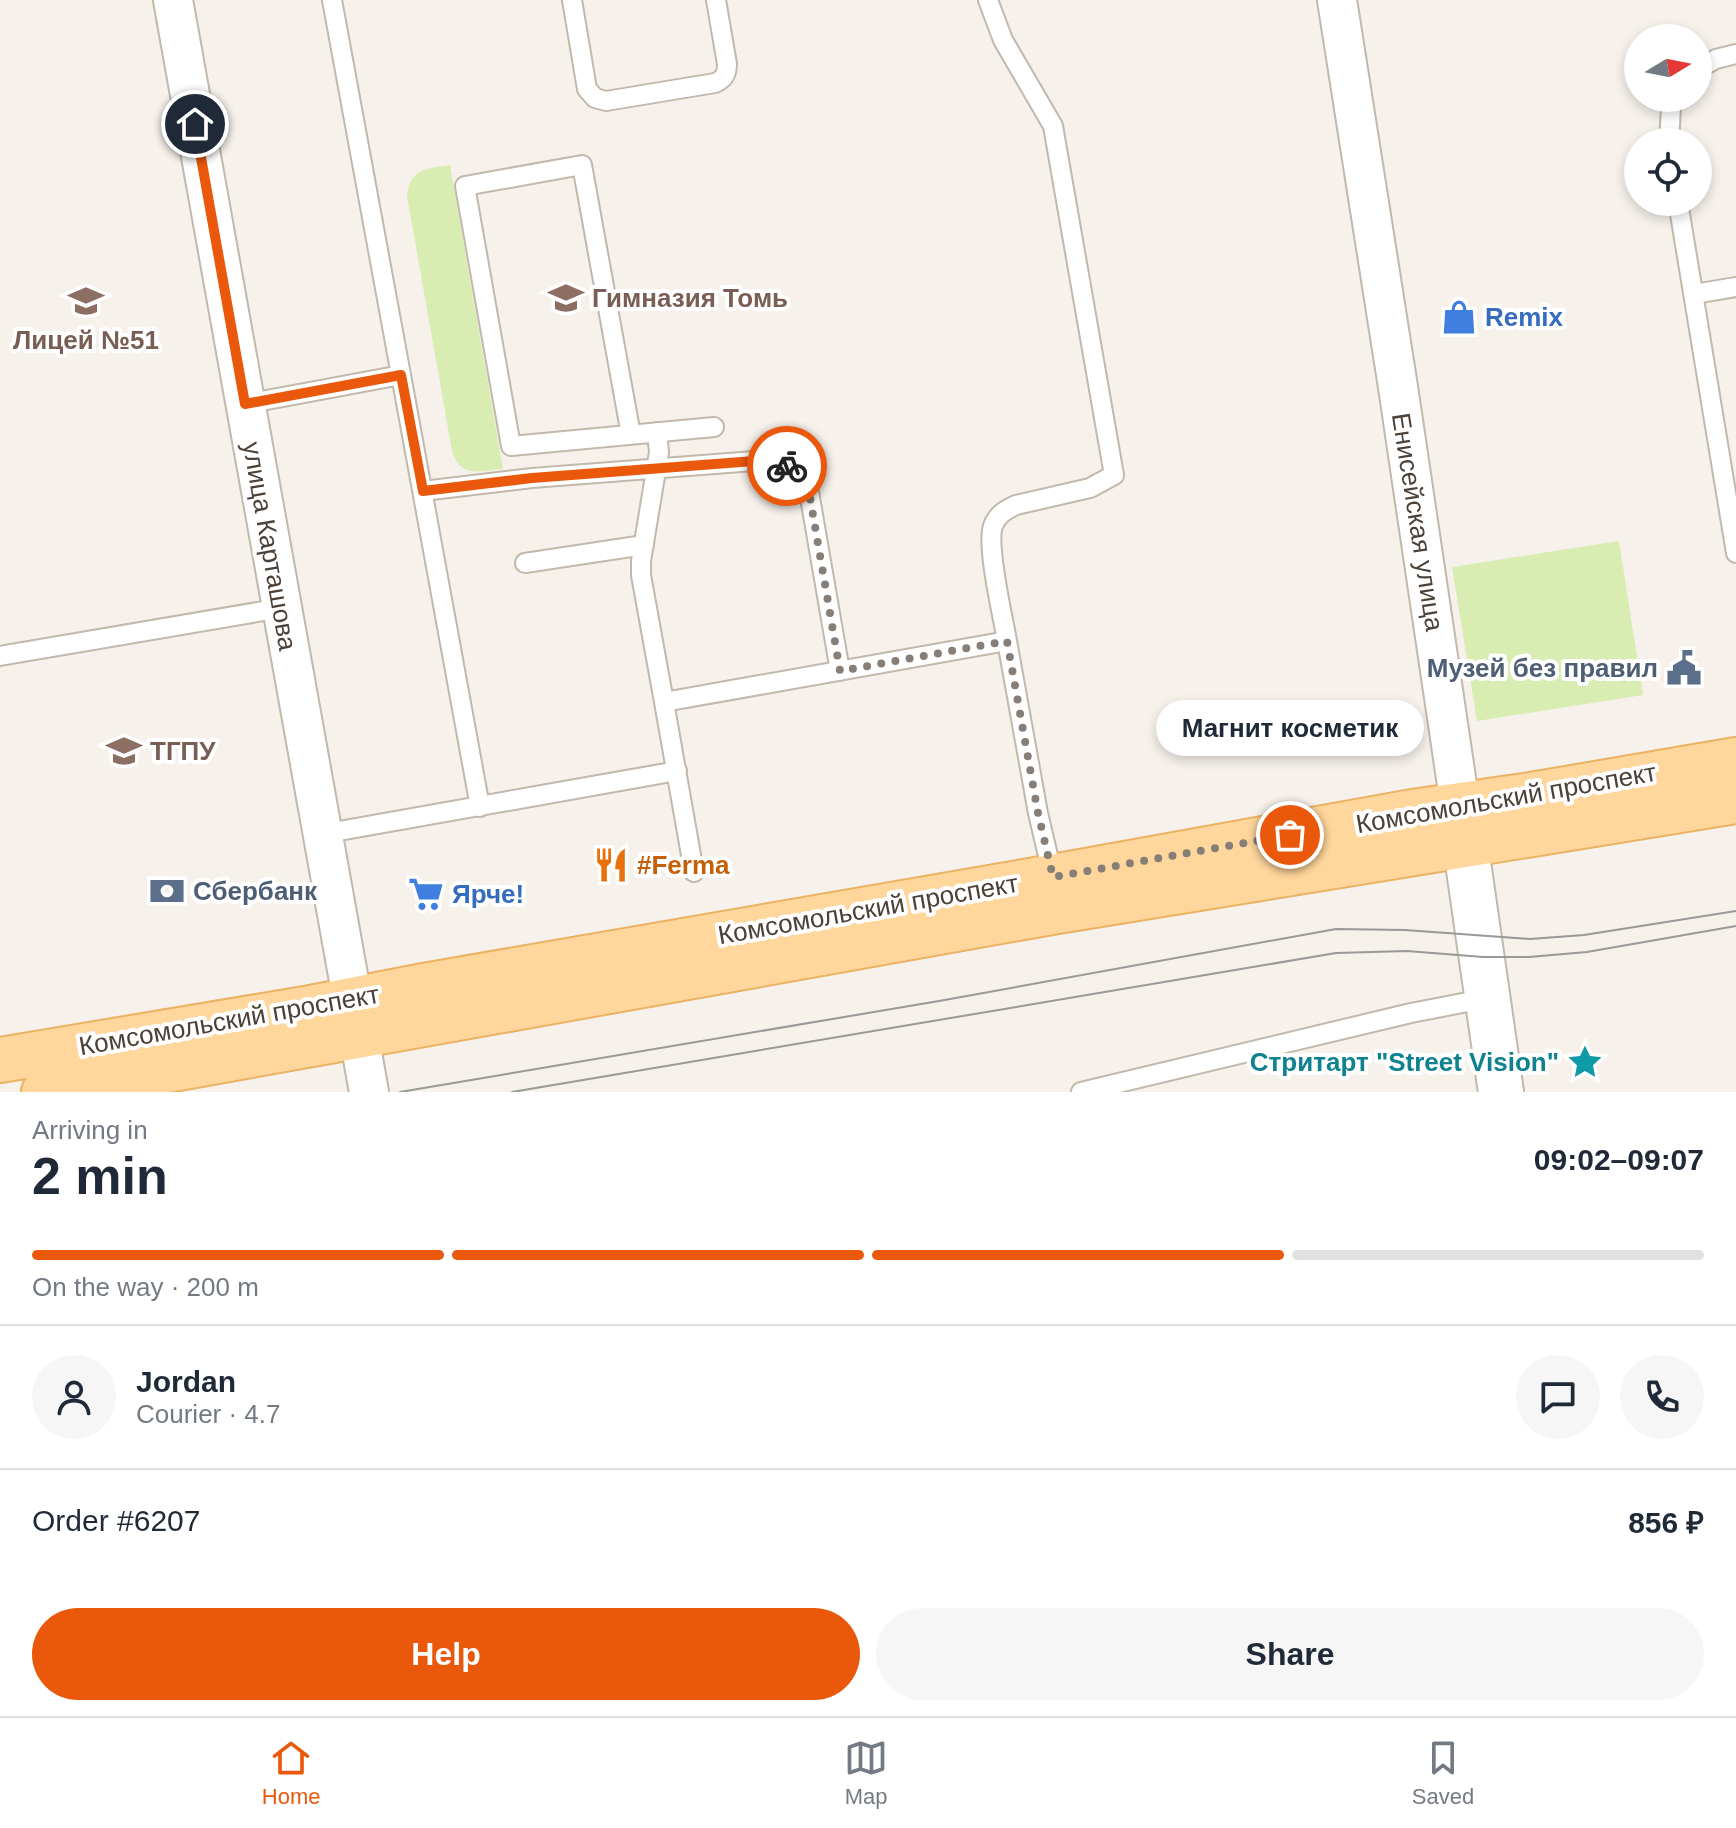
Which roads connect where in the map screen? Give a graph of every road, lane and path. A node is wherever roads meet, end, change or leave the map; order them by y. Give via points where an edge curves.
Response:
1 (173, 0) edge
2 (332, 0) edge
3 (572, 0) edge
4 (716, 0) edge
5 (988, 0) edge
6 (1337, 0) edge
7 (1736, 54) edge
8 (1712, 61) edge
9 (1680, 216) edge
10 (1736, 287) edge
11 (1694, 294) junction
12 (401, 375) junction
13 (245, 404) junction
14 (714, 427) dead end
15 (657, 432) junction
16 (631, 435) junction
17 (656, 469) junction
18 (423, 491) junction
19 (644, 545) junction
20 (1736, 553) edge
21 (525, 563) dead end
22 (281, 608) junction
23 (1007, 641) junction
24 (0, 656) edge
25 (840, 671) junction
26 (664, 702) junction
27 (1736, 760) edge
28 (677, 771) junction
29 (1736, 801) edge
30 (480, 807) junction
31 (1463, 825) junction
32 (322, 834) junction
33 (694, 872) dead end
34 (1053, 877) junction
35 (1488, 998) junction
36 (355, 1018) junction
37 (0, 1060) edge
38 (44, 1092) edge
39 (369, 1092) edge
40 (1081, 1092) edge
41 (1501, 1092) edge

1 - 13 street, улица Карташова
2 - 12 lane
3 - 4 lane via 587,89 606,101 724,78 727,64
5 - 23 lane via 1003,40 1053,126 1114,475 1090,488 1016,505 998,517 991,546
6 - 31 street, Енисейская улица
7 - 8 lane
9 - 11 lane
10 - 11 lane
11 - 20 lane
12 - 13 lane
12 - 18 lane
13 - 22 street, улица Карташова
14 - 15 lane
15 - 16 lane
15 - 17 lane
16 - 16 lane via 582,165 465,186 511,446
17 - 18 lane
17 - 19 lane
17 - 25 lane via 767,460 795,470 808,486
18 - 30 lane
19 - 21 lane
19 - 26 lane via 641,575
22 - 24 lane
22 - 32 street, улица Карташова
23 - 25 lane
23 - 34 lane
25 - 26 lane
26 - 28 lane
27 - 31 main road, Комсомольский проспект
28 - 30 lane
28 - 33 lane
29 - 31 main road, Комсомольский проспект
30 - 32 lane
31 - 34 main road, Комсомольский проспект
31 - 35 street, Енисейская улица
31 - 36 main road, Комсомольский проспект via 1042,913
32 - 36 street, улица Карташова
34 - 36 main road, Комсомольский проспект via 438,983
35 - 40 lane
35 - 41 street, Енисейская улица
36 - 37 main road, Комсомольский проспект
36 - 38 main road, Комсомольский проспект
36 - 39 street, улица Карташова

